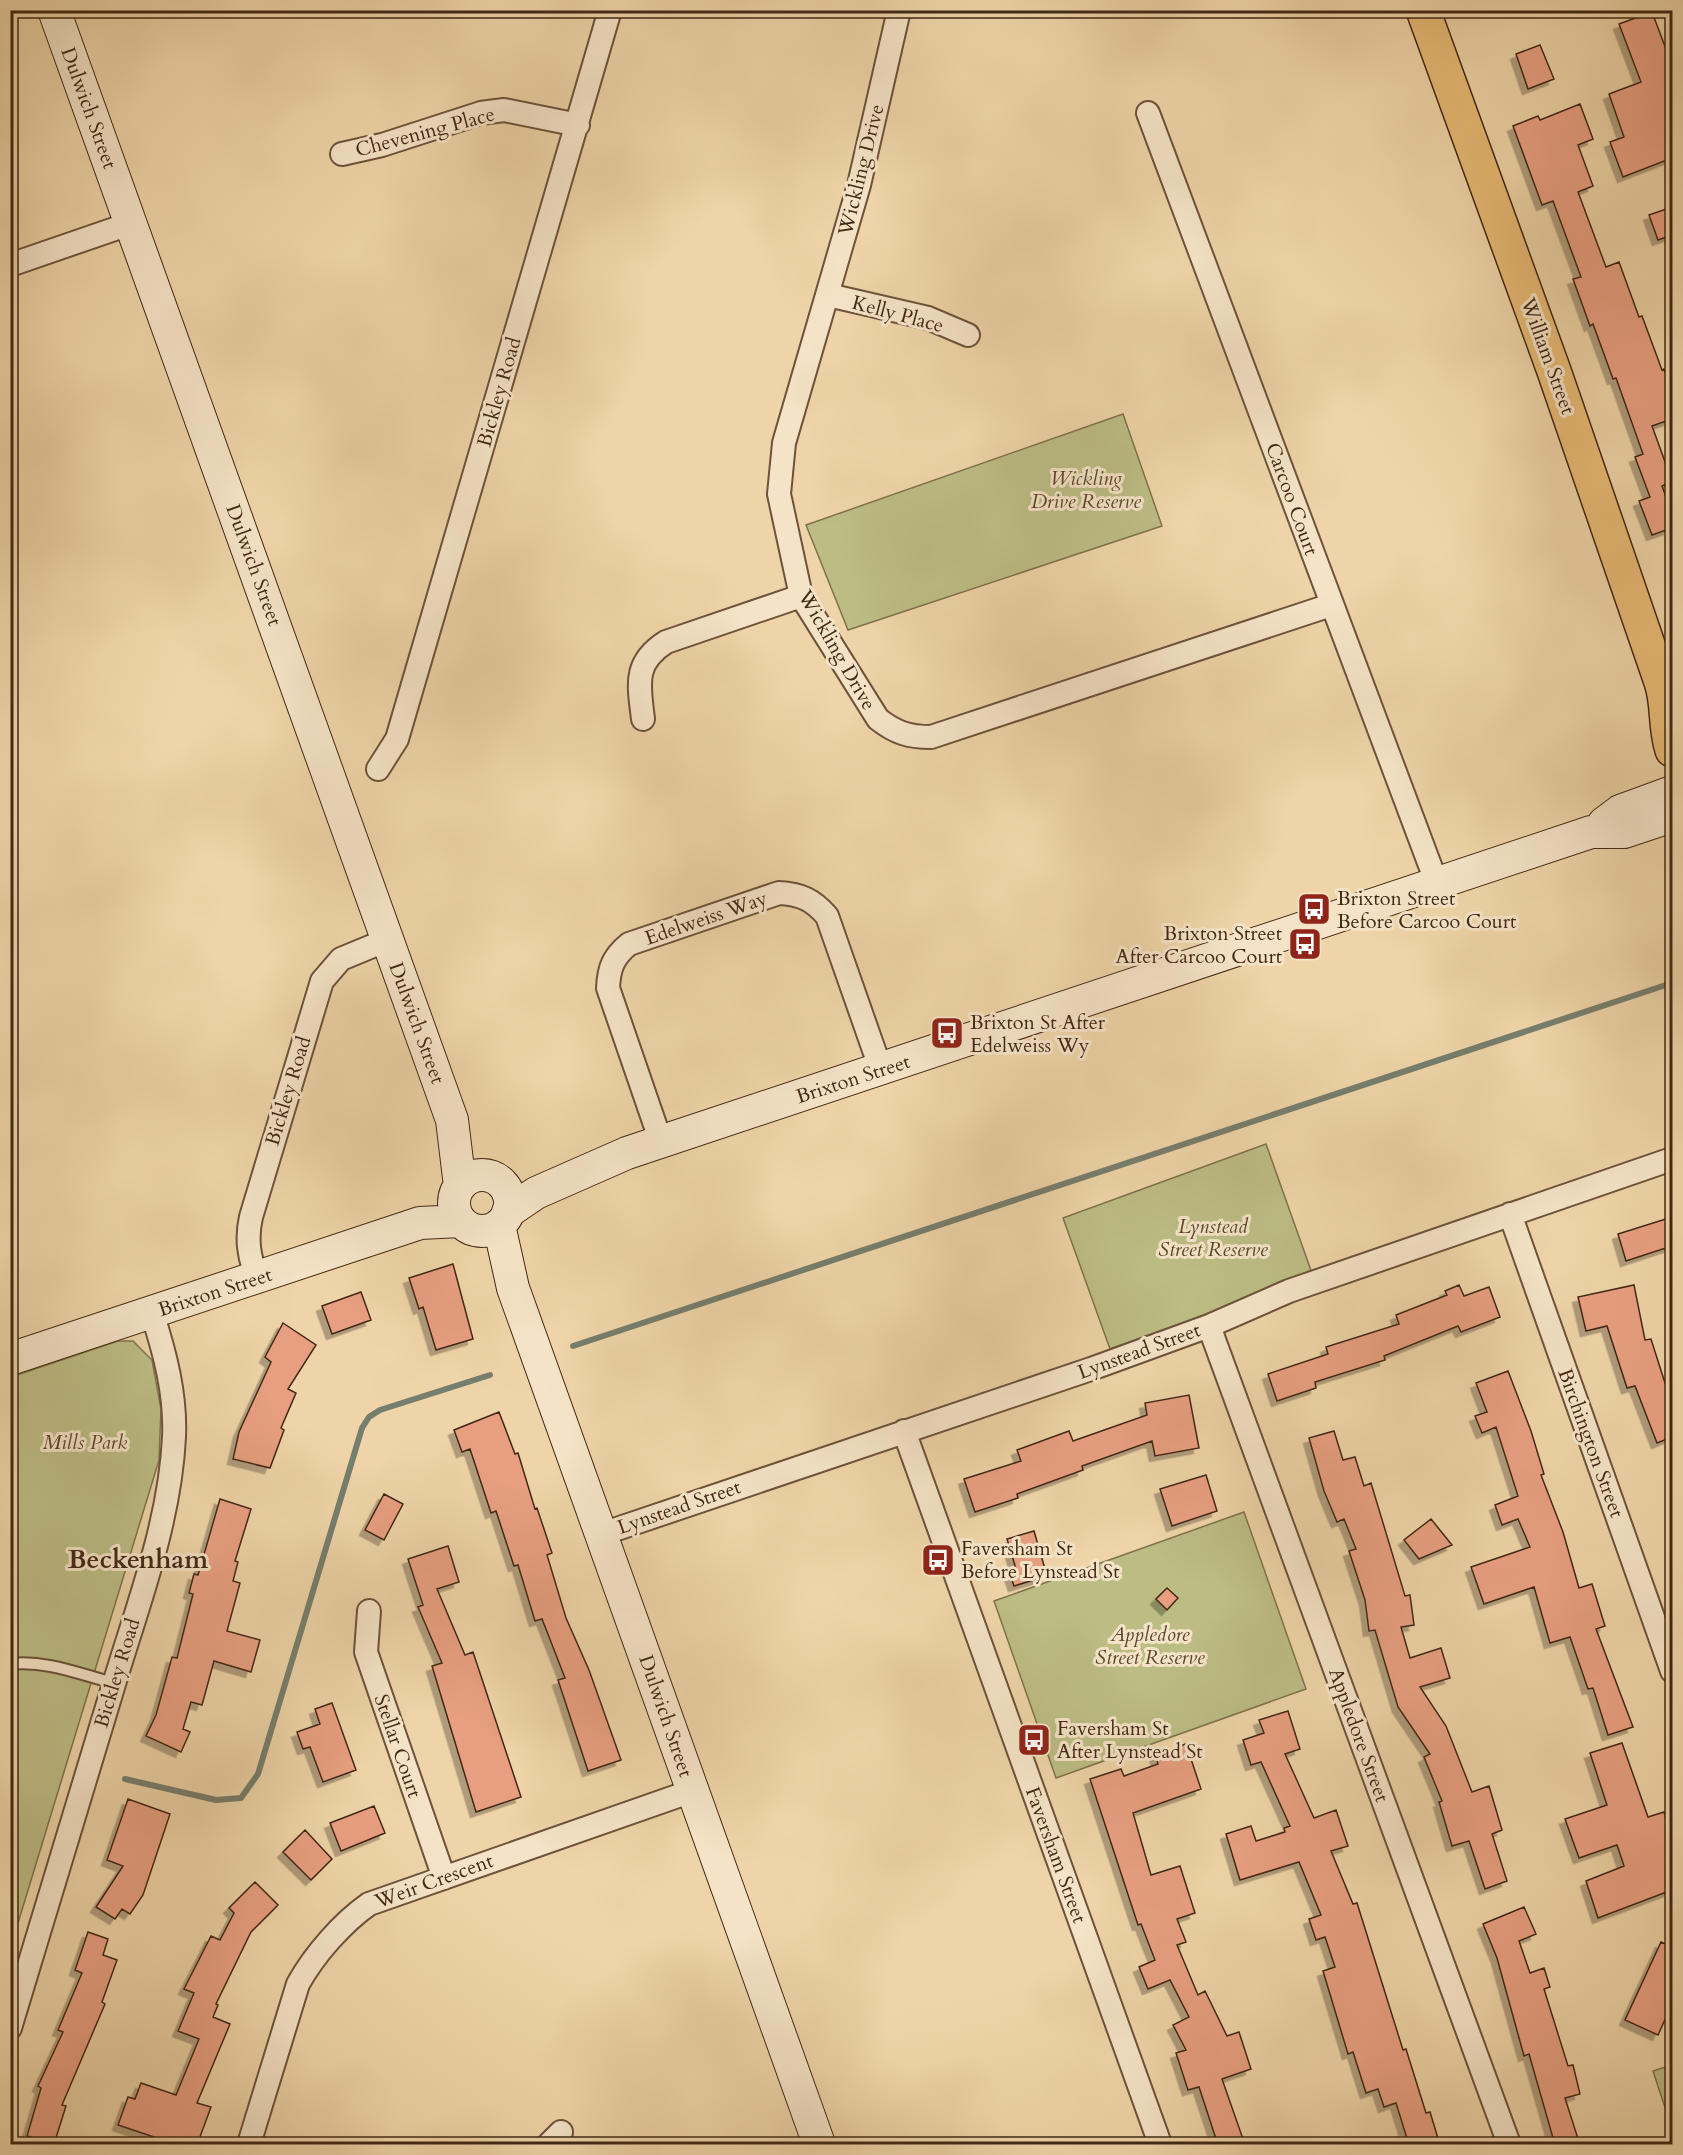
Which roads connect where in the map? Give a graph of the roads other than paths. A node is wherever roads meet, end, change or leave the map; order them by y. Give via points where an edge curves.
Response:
1 (54, 10) edge
2 (610, 10) edge
3 (899, 10) edge
4 (1423, 10) edge
5 (1148, 113) dead end
6 (578, 125) junction
7 (342, 154) dead end
8 (132, 223) junction
9 (10, 265) edge
10 (828, 295) junction
11 (968, 335) dead end
12 (801, 596) junction
13 (1331, 605) junction
14 (1670, 705) edge
15 (643, 719) dead end
16 (1672, 750) edge
17 (378, 769) dead end
18 (1672, 792) edge
19 (1672, 816) edge
20 (1591, 832) junction
21 (1437, 884) junction
22 (387, 940) junction
23 (881, 1070) junction
24 (452, 1120) junction
25 (661, 1142) junction
26 (627, 1153) junction
27 (1672, 1159) edge
28 (496, 1180) junction
29 (476, 1211) junction
30 (1510, 1214) junction
31 (257, 1278) junction
32 (152, 1313) junction
33 (1209, 1326) junction
34 (10, 1359) edge
35 (904, 1431) junction
36 (602, 1534) junction
37 (369, 1611) dead end
38 (10, 1665) edge
39 (1672, 1671) edge
40 (114, 1683) junction
41 (692, 1791) junction
42 (444, 1878) junction
43 (10, 2028) edge
44 (249, 2145) edge
45 (819, 2145) edge
46 (1160, 2145) edge
47 (1509, 2145) edge

1 - 8 street, Dulwich Street
2 - 6 street, Bickley Road
3 - 10 street, Wickling Drive via 859,185
4 - 14 main road, William Street
5 - 13 street, Carcoo Court
6 - 7 street, Chevening Place via 493,111
6 - 17 street, Bickley Road via 397,739
8 - 9 street
8 - 22 street, Dulwich Street
10 - 11 street, Kelly Place via 928,318
10 - 12 street, Wickling Drive via 784,443 779,494
12 - 13 street, Wickling Drive via 878,719 909,737 931,737
12 - 15 street via 666,642 650,652 639,684
13 - 21 street, Carcoo Court
14 - 16 main road, William Street via 1666,732
18 - 20 street, Brixton Street via 1620,811
19 - 20 street, Brixton Street via 1624,831
20 - 21 street, Brixton Street
21 - 23 street, Brixton Street
22 - 24 street, Dulwich Street
22 - 31 street, Bickley Road via 341,959 322,981 247,1234
23 - 25 street, Brixton Street
23 - 25 street, Edelweiss Way via 827,916 815,903 798,894 779,892 629,944 617,954 609,970 608,988
24 - 28 street, Dulwich Street
24 - 29 street, Dulwich Street
25 - 26 street, Brixton Street
26 - 28 street, Brixton Street via 580,1161 528,1177
26 - 29 street, Brixton Street via 536,1193
27 - 30 street, Lynstead Street
28 - 29 street, Brixton Street via 474,1176
29 - 31 street, Brixton Street via 420,1223
29 - 36 street, Dulwich Street via 513,1288
30 - 33 street, Lynstead Street via 1289,1291
30 - 39 street, Birchington Street
31 - 32 street, Brixton Street
32 - 34 street, Brixton Street
32 - 40 street, Bickley Road via 170,1383 173,1460 167,1500
33 - 35 street, Lynstead Street
33 - 47 street, Appledore Street
35 - 36 street, Lynstead Street
35 - 46 street, Faversham Street
36 - 41 street, Dulwich Street
37 - 42 street, Stellar Court via 366,1652
38 - 40 lane via 35,1662
40 - 43 street, Bickley Road
41 - 42 street, Weir Crescent
41 - 45 street, Dulwich Street
42 - 44 street, Weir Crescent via 369,1904 356,1913 307,1968 298,1983

